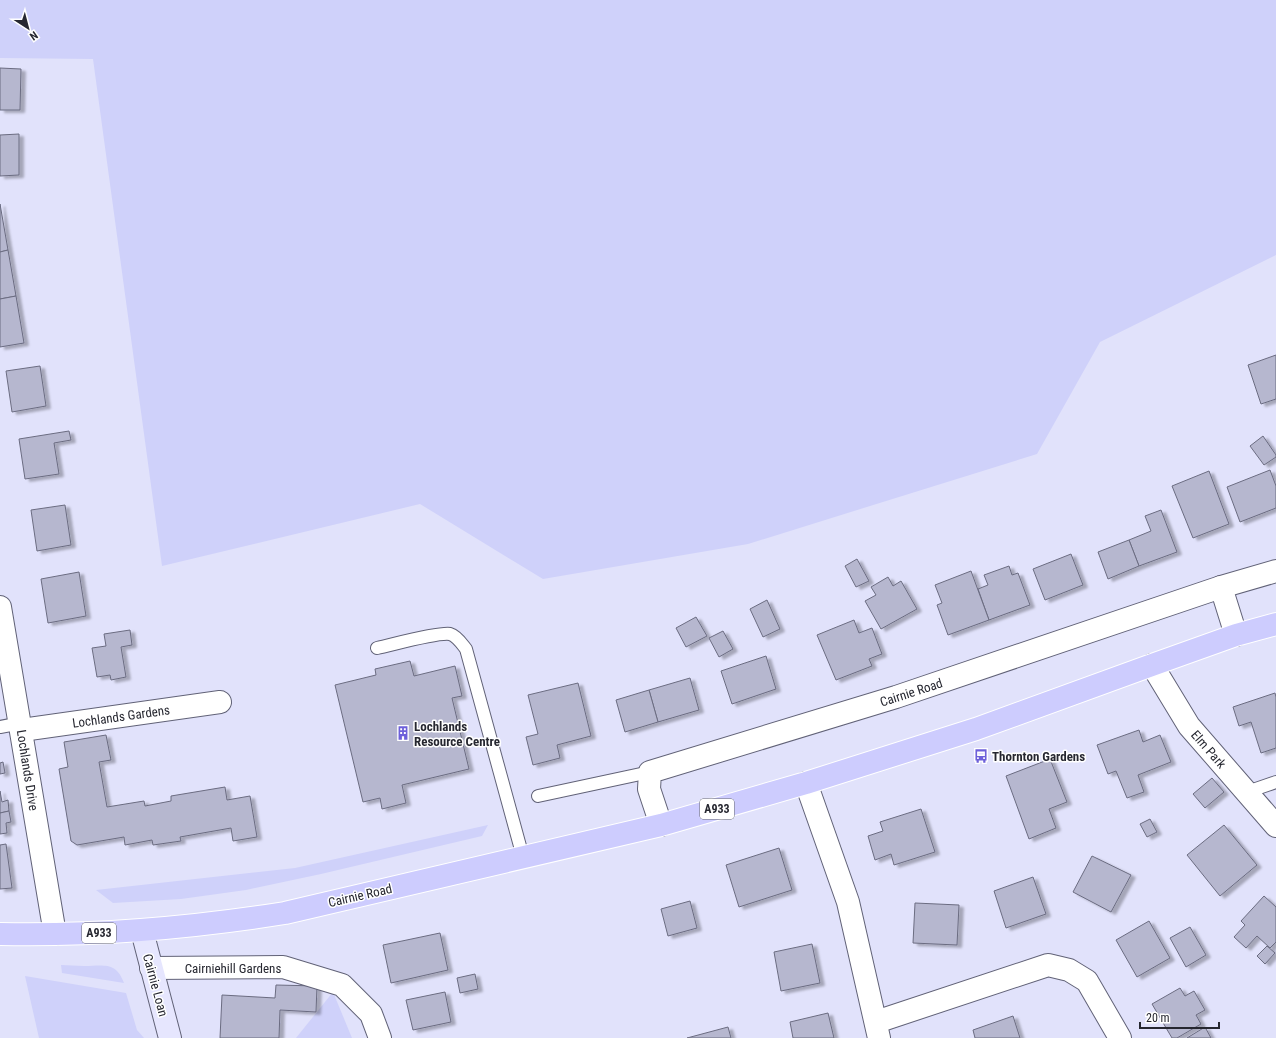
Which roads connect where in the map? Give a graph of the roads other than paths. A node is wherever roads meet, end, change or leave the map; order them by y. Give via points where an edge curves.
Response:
1 (1276, 571) edge
2 (1221, 587) junction
3 (0, 607) edge
4 (1276, 624) edge
5 (1236, 636) junction
6 (377, 648) dead end
7 (1152, 664) junction
8 (220, 702) dead end
9 (14, 727) edge
10 (650, 772) junction
11 (1276, 782) edge
12 (806, 783) junction
13 (1247, 792) junction
14 (538, 796) dead end
15 (661, 825) junction
16 (1276, 826) edge
17 (523, 857) junction
18 (142, 931) junction
19 (0, 934) edge
20 (55, 934) junction
21 (151, 968) junction
22 (878, 1030) edge
23 (170, 1038) edge
24 (380, 1038) edge
25 (1120, 1038) edge

1 - 2 street, Cairnie Road
2 - 5 street
2 - 10 street, Cairnie Road via 896,697
3 - 9 street, Lochlands Drive
4 - 5 main road, Cairnie Road / A933
5 - 7 main road, Cairnie Road / A933
6 - 17 lane via 451,634 466,649
7 - 12 main road, Cairnie Road / A933 via 976,729
7 - 13 street, Elm Park via 1189,726
8 - 9 street, Lochlands Gardens
9 - 20 street, Lochlands Drive
10 - 14 lane
10 - 15 street via 649,789
11 - 13 lane
12 - 15 main road, Cairnie Road / A933
12 - 22 street via 848,902
13 - 16 street, Elm Park
15 - 17 main road, Cairnie Road / A933
17 - 18 main road, Cairnie Road / A933 via 285,913
18 - 20 main road, Cairnie Road / A933
18 - 21 street, Cairnie Loan
19 - 20 main road, A933
21 - 23 street, Cairnie Loan
21 - 24 street, Cairniehill Gardens via 283,967 342,986 371,1014
22 - 25 street via 1048,965 1069,970 1087,981

